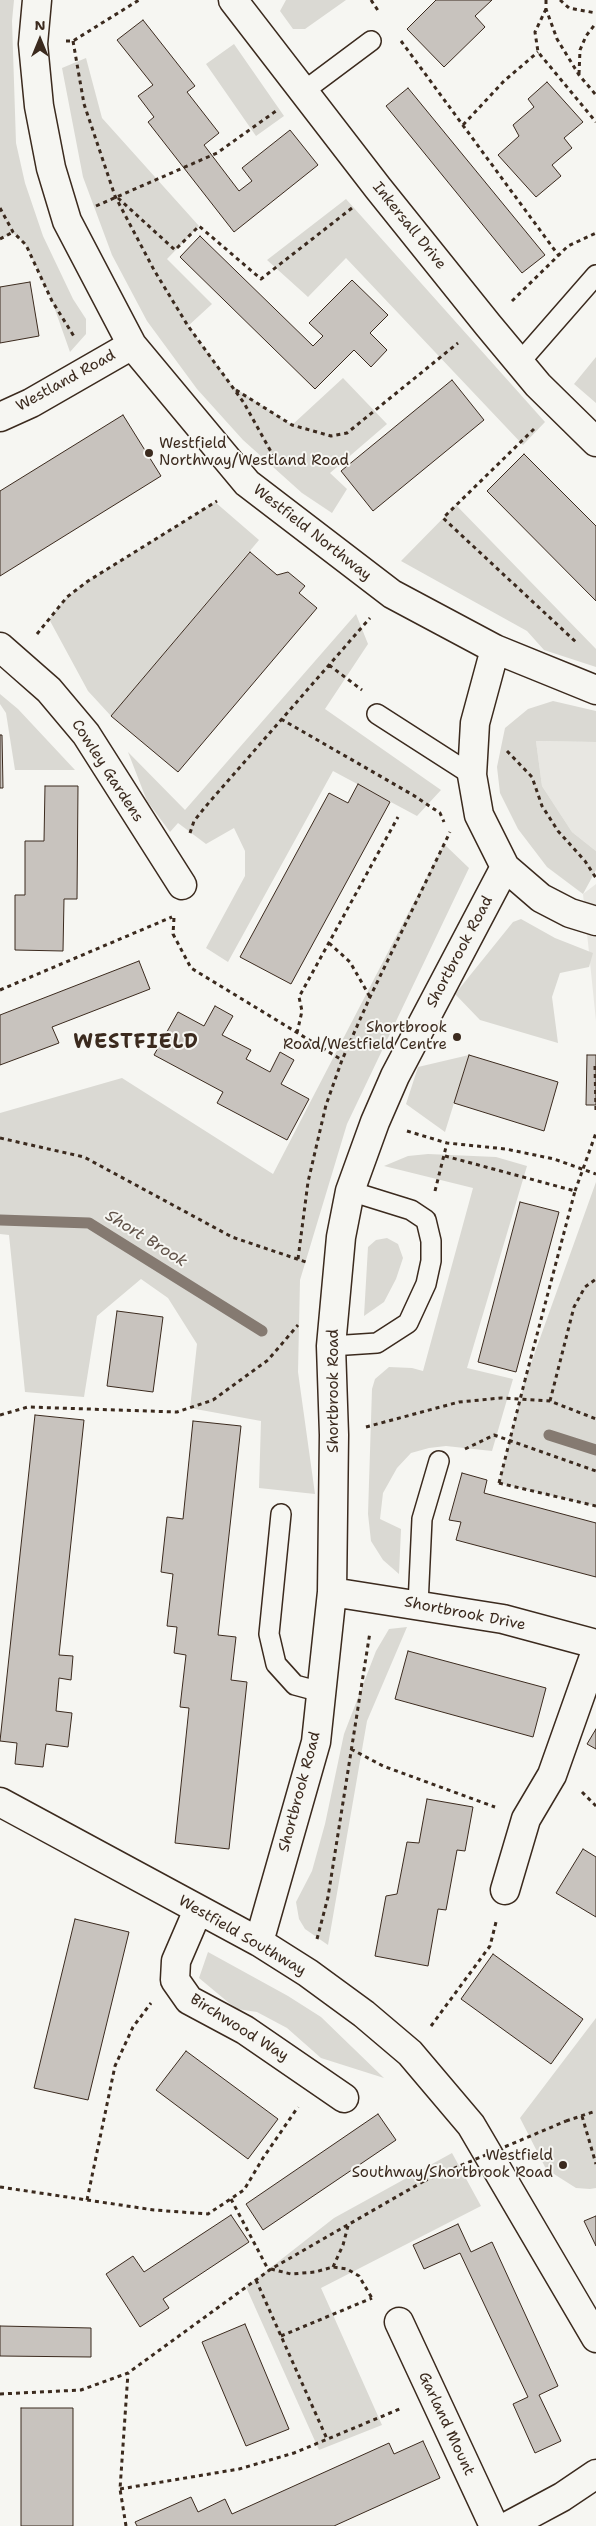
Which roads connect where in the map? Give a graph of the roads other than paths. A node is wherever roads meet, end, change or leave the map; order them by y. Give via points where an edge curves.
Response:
1 (37, 0) edge
2 (232, 0) edge
3 (371, 41) dead end
4 (304, 91) junction
5 (596, 275) edge
6 (132, 345) junction
7 (520, 362) junction
8 (0, 417) edge
9 (596, 442) edge
10 (495, 649) junction
11 (8, 653) edge
12 (592, 689) edge
13 (377, 714) road end
14 (472, 775) junction
15 (505, 867) junction
16 (182, 885) road end
17 (596, 921) edge
18 (350, 1191) junction
19 (331, 1346) junction
20 (439, 1461) road end
21 (281, 1514) dead end
22 (332, 1592) junction
23 (418, 1605) junction
24 (596, 1644) edge
25 (596, 1651) edge
26 (321, 1692) junction
27 (0, 1802) edge
28 (505, 1890) road end
29 (198, 1910) junction
30 (258, 1942) junction
31 (344, 2098) dead end
32 (399, 2322) road end
33 (596, 2338) edge
34 (596, 2474) edge
35 (494, 2526) edge
36 (508, 2526) edge

1 - 6 street, Westfield Northway via 33,44 50,168 67,221
2 - 4 street, Inkersall Drive
3 - 4 lane
4 - 7 street, Inkersall Drive via 378,188
5 - 7 lane
6 - 8 street, Westland Road
6 - 10 street, Westfield Northway via 247,483 392,594
7 - 9 street, Inkersall Drive via 538,385
10 - 12 street, Westfield Northway
10 - 14 street via 474,723
11 - 16 street, Cowley Gardens via 49,690 86,734
13 - 14 lane
14 - 15 street via 480,815
15 - 17 street via 541,898 570,913
15 - 18 street, Shortbrook Road via 395,1076
18 - 19 street, Shortbrook Road via 340,1237
18 - 19 lane via 411,1210 426,1220 431,1261 426,1284 408,1323 377,1343
19 - 22 street, Shortbrook Road via 334,1435
20 - 23 lane via 422,1519
21 - 26 lane via 269,1634 276,1664 295,1685
22 - 23 street, Shortbrook Drive
22 - 26 street, Shortbrook Road
23 - 24 street, Shortbrook Drive via 503,1619
25 - 28 street via 552,1774 526,1818
26 - 30 street, Shortbrook Road via 316,1742
27 - 29 street, Westfield Southway
29 - 30 street, Westfield Southway
29 - 31 street, Birchwood Way via 176,1961 174,1980 189,2000 245,2030
30 - 33 street, Westfield Southway via 364,2014 410,2053 472,2124
32 - 35 street, Garland Mount
34 - 36 street via 562,2497

